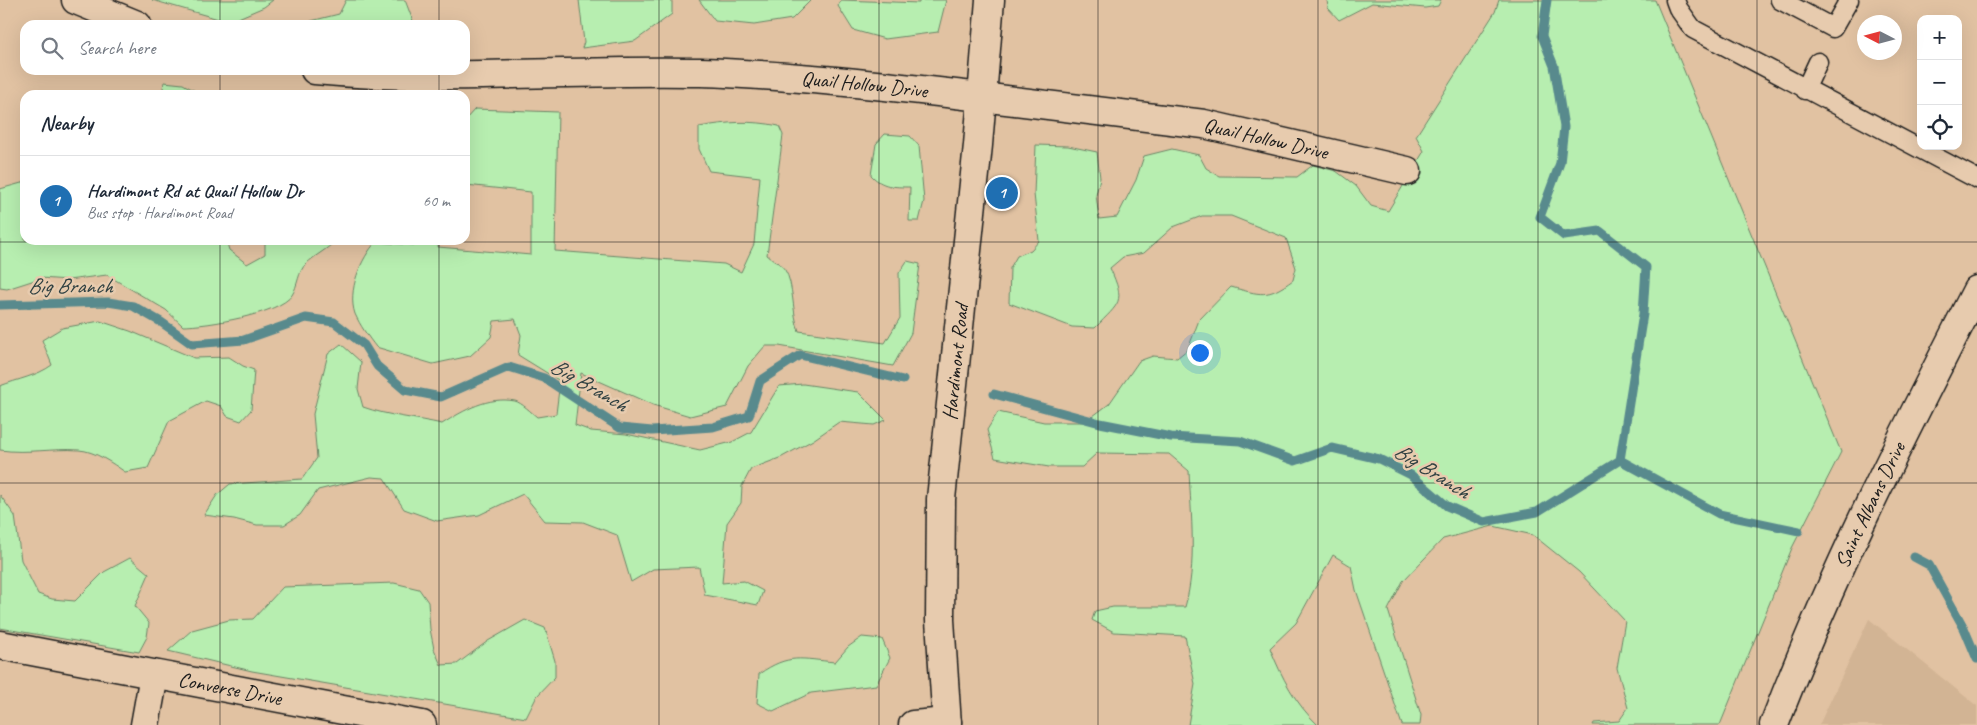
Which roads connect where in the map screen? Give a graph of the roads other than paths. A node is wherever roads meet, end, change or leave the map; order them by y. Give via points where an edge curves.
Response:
1 (990, 0) edge
2 (1676, 0) edge
3 (1780, 0) edge
4 (1849, 0) edge
5 (80, 1) edge
6 (125, 20) edge
7 (1818, 62) dead end
8 (393, 75) edge
9 (462, 75) edge
10 (470, 75) edge
11 (1804, 90) junction
12 (981, 98) junction
13 (1407, 171) dead end
14 (1977, 180) edge
15 (1977, 290) edge
16 (0, 645) edge
17 (154, 674) junction
18 (947, 724) edge
19 (145, 725) edge
20 (422, 725) edge
21 (913, 725) edge
22 (1774, 725) edge

1 - 12 street, Hardimont Road
2 - 11 lane via 1693,29
3 - 4 lane via 1833,28
5 - 6 street
7 - 11 lane
8 - 9 street, Quail Hollow Drive
10 - 12 street, Quail Hollow Drive via 699,72 822,80
11 - 14 lane
12 - 13 street, Quail Hollow Drive via 1204,124
12 - 18 street, Hardimont Road via 941,499 940,620
15 - 22 street, Saint Albans Drive via 1866,510
16 - 17 street, Converse Drive
17 - 19 street, Converse Drive
17 - 20 street, Converse Drive
18 - 21 street

